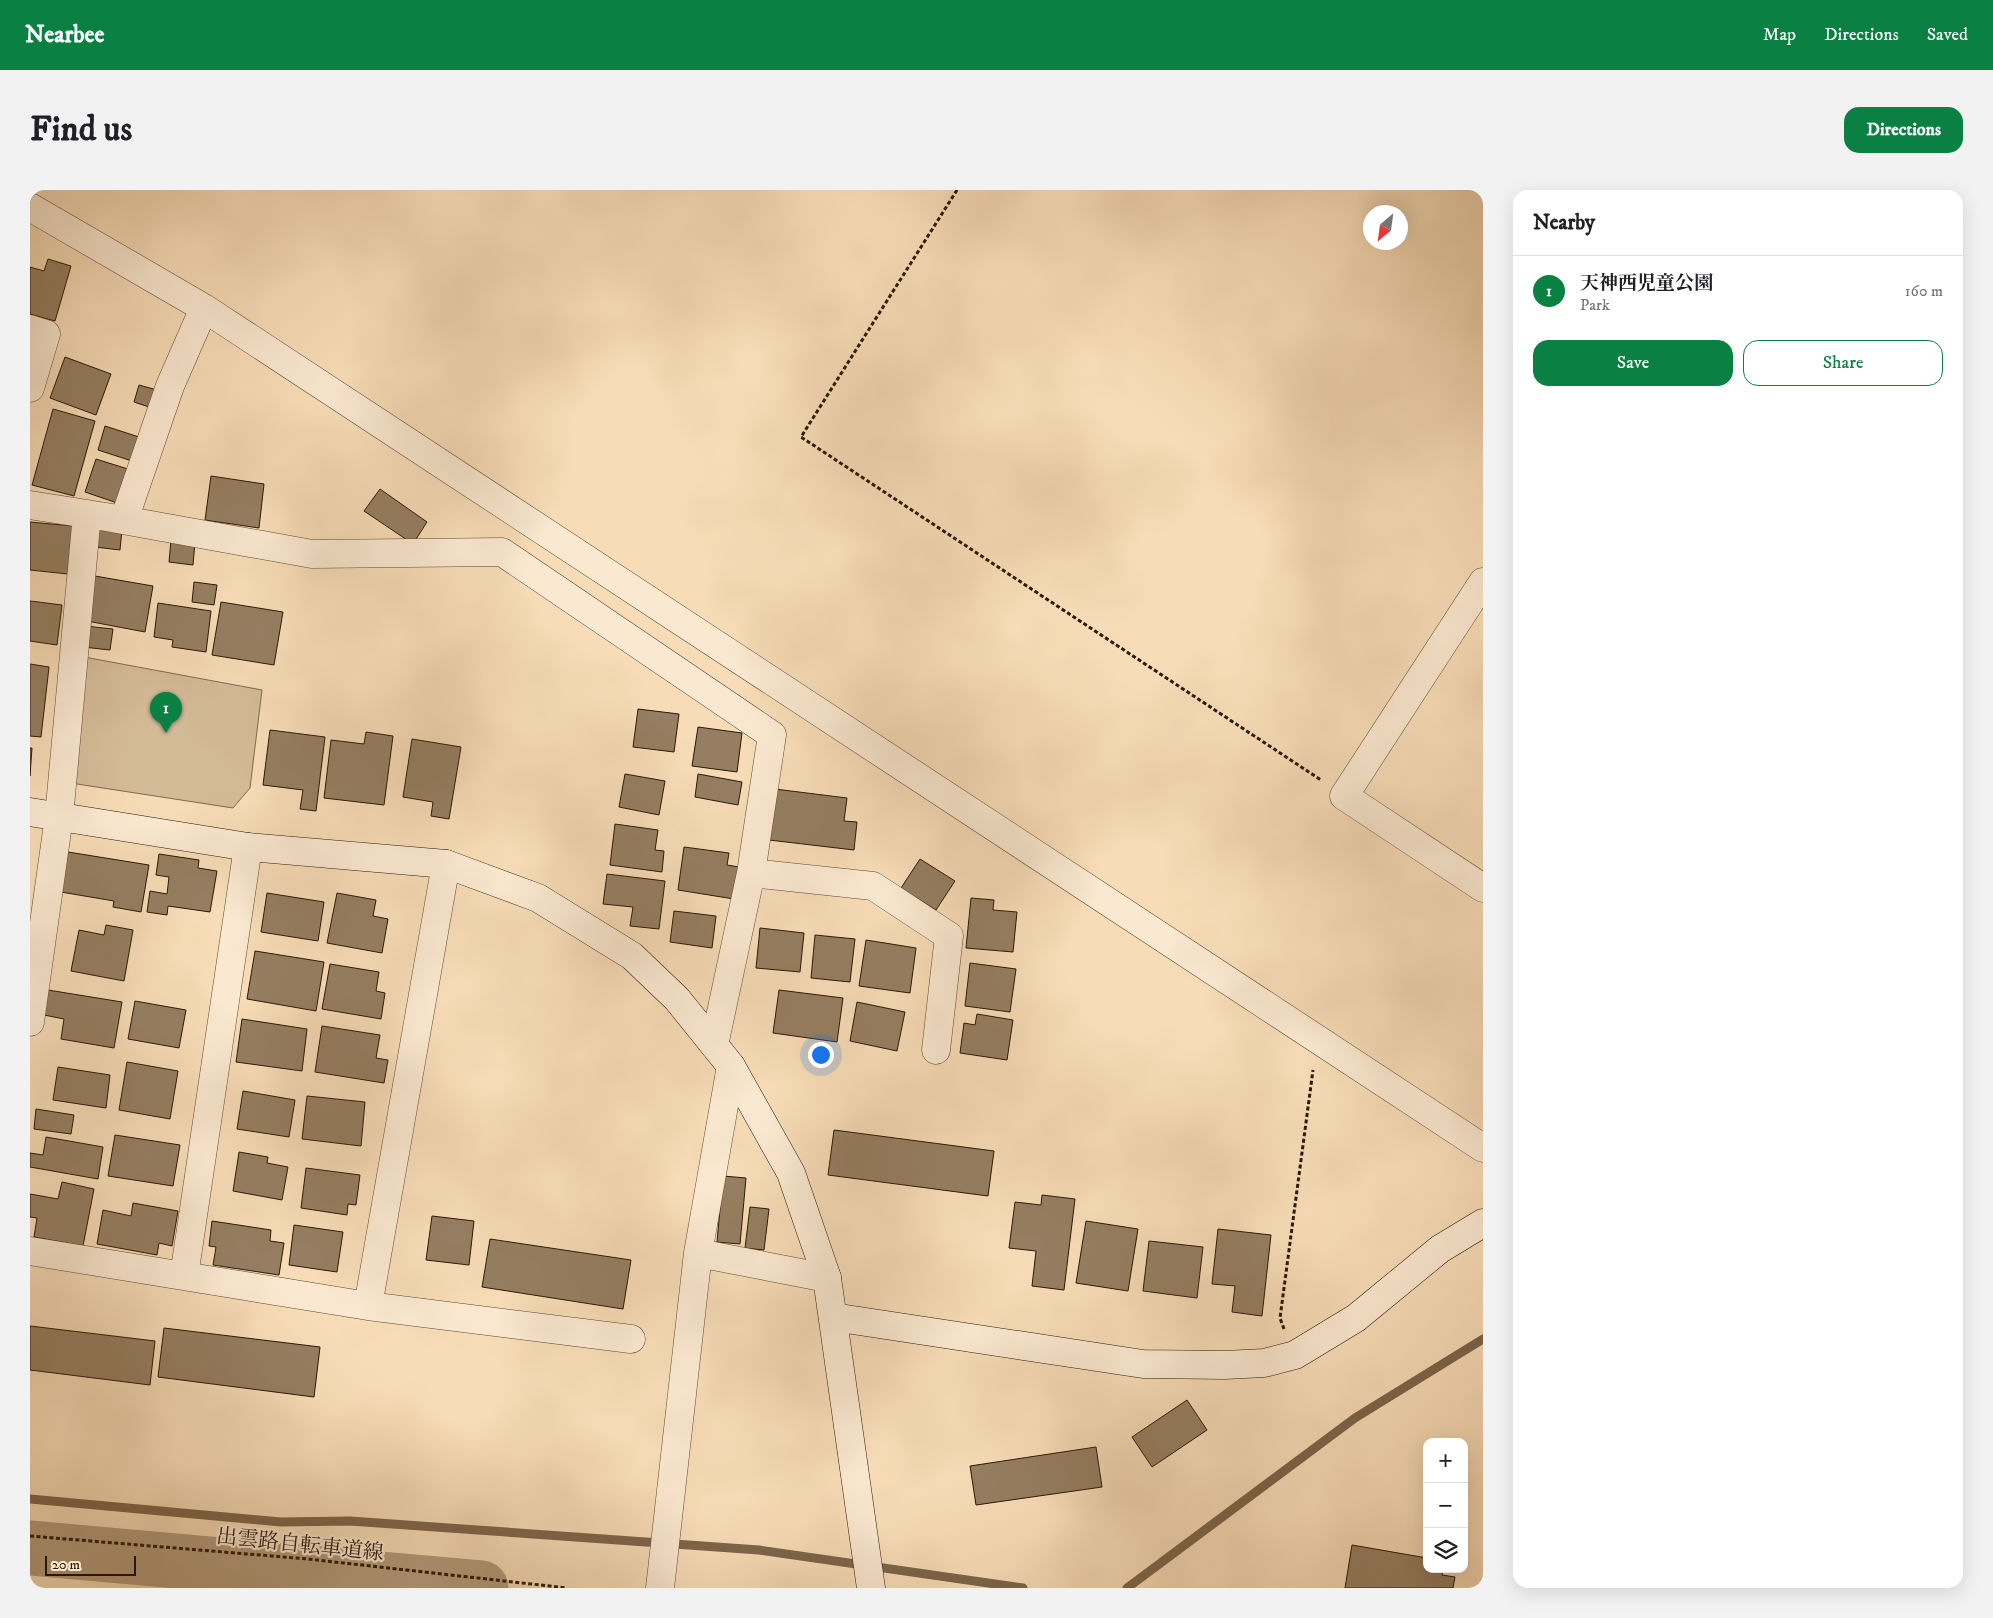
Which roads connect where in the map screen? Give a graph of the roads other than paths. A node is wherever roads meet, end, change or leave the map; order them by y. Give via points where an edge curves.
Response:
1 (30, 206) edge
2 (204, 308) junction
3 (30, 329) edge
4 (30, 388) edge
5 (30, 505) edge
6 (87, 514) junction
7 (124, 520) junction
8 (1483, 582) edge
9 (30, 812) edge
10 (59, 817) junction
11 (248, 847) junction
12 (446, 864) junction
13 (751, 873) junction
14 (1483, 888) edge
15 (30, 1022) edge
16 (714, 1045) junction
17 (936, 1050) dead end
18 (731, 1066) junction
19 (1483, 1148) edge
20 (1483, 1223) edge
21 (30, 1251) edge
22 (698, 1253) junction
23 (184, 1276) junction
24 (827, 1278) junction
25 (368, 1306) junction
26 (833, 1317) junction
27 (631, 1339) dead end
28 (660, 1588) edge
29 (871, 1588) edge

1 - 2 street
2 - 7 street via 170,386
2 - 19 street
3 - 4 street via 46,334
5 - 6 street
6 - 7 street
6 - 10 street
7 - 13 street via 312,554 502,552 772,735
8 - 14 street via 1344,796
9 - 10 street
10 - 11 street
10 - 15 street
11 - 12 street
11 - 23 street
12 - 16 street via 538,898 632,956 677,999
12 - 25 street
13 - 16 street
13 - 17 street via 873,886 949,936
16 - 18 street
18 - 22 street
18 - 24 street via 791,1173
20 - 26 street via 1440,1249 1356,1318 1295,1355 1264,1363 1143,1364
21 - 23 street
22 - 24 street
22 - 28 street
23 - 25 street
24 - 26 street
25 - 27 street
26 - 29 street

